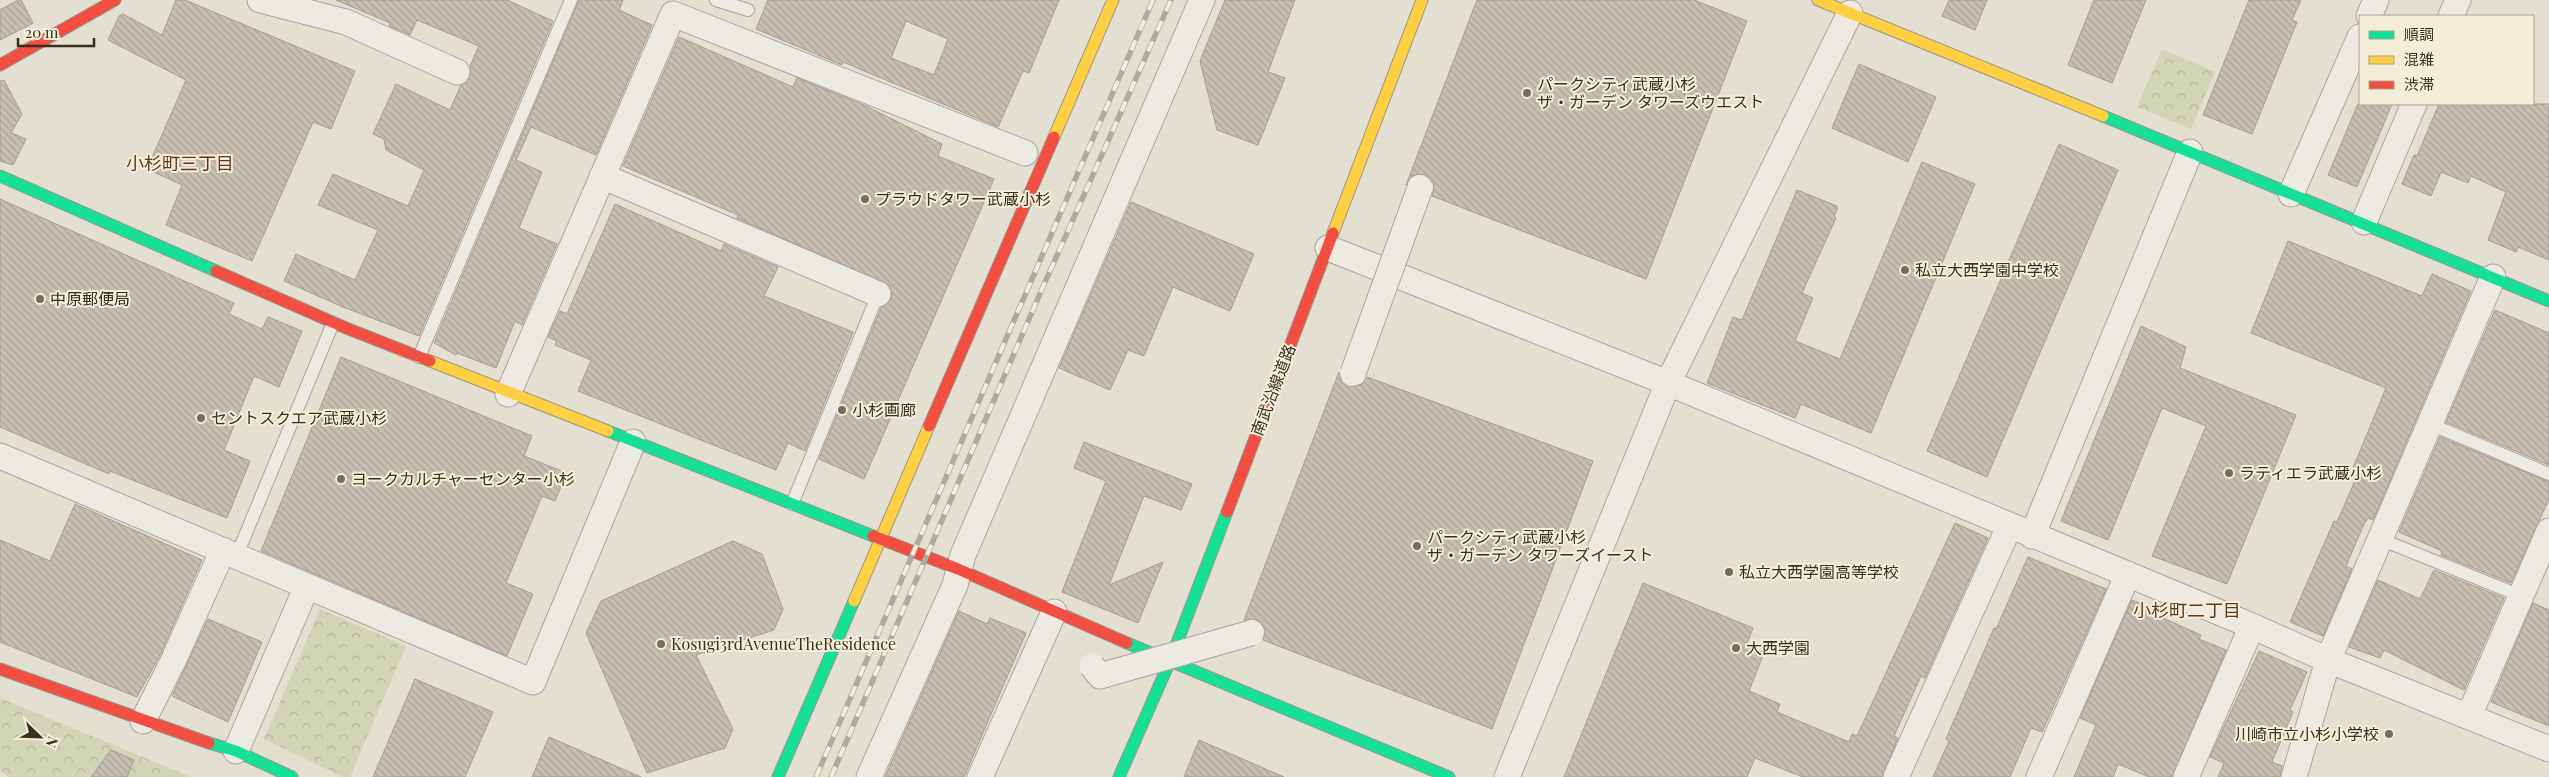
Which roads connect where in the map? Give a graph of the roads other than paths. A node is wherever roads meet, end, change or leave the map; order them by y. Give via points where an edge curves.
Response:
1 (115, 0) edge
2 (260, 0) edge
3 (571, 0) edge
4 (716, 0) edge
5 (1113, 0) edge
6 (1202, 0) edge
7 (1422, 0) edge
8 (1818, 0) edge
9 (2376, 0) edge
10 (2458, 0) edge
11 (748, 10) dead end
12 (1850, 13) junction
13 (2369, 15) edge
14 (2451, 15) edge
15 (2359, 39) edge
16 (0, 65) edge
17 (457, 72) dead end
18 (2414, 105) edge
19 (2190, 152) junction
20 (1025, 153) dead end
21 (0, 176) edge
22 (602, 176) junction
23 (1420, 188) dead end
24 (2291, 194) junction
25 (2364, 222) junction
26 (1328, 248) junction
27 (2493, 277) junction
28 (878, 294) joint
29 (2549, 301) edge
30 (333, 323) junction
31 (419, 357) junction
32 (1352, 373) dead end
33 (1668, 384) junction
34 (508, 394) junction
35 (2430, 424) junction
36 (633, 442) junction
37 (0, 456) edge
38 (2549, 474) edge
39 (792, 504) junction
40 (2009, 526) junction
41 (2549, 531) edge
42 (2032, 536) junction
43 (881, 539) junction
44 (2380, 539) junction
45 (230, 552) junction
46 (958, 569) junction
47 (2128, 574) junction
48 (307, 586) junction
49 (2521, 596) junction
50 (1054, 612) junction
51 (2252, 626) junction
52 (1251, 633) dead end
53 (2328, 660) junction
54 (1170, 661) junction
55 (0, 669) edge
56 (1105, 676) dead end
57 (2469, 716) junction
58 (143, 721) junction
59 (2549, 749) edge
60 (236, 752) junction
61 (292, 777) edge
62 (778, 777) edge
63 (868, 777) edge
64 (980, 777) edge
65 (1118, 777) edge
66 (1449, 777) edge
67 (1507, 777) edge
68 (1896, 777) edge
69 (2039, 777) edge
70 (2186, 777) edge
71 (2294, 777) edge

1 - 16 main road
2 - 17 street via 346,22
3 - 31 lane
4 - 11 lane
5 - 43 main road
6 - 46 street
7 - 26 main road, 南武沿線道路
8 - 12 main road
9 - 13 street
10 - 14 street
12 - 19 main road
12 - 33 street
15 - 24 street
18 - 25 street
19 - 24 main road
19 - 42 street
20 - 22 street via 673,14
21 - 30 main road
22 - 28 street
22 - 34 street
23 - 32 street, bridge
24 - 25 main road
25 - 27 main road
26 - 33 street
26 - 54 main road, 南武沿線道路
27 - 29 main road
27 - 35 street
28 - 39 lane
30 - 31 main road
30 - 45 lane
31 - 34 main road
33 - 40 street
33 - 67 street
34 - 36 main road
35 - 38 lane
35 - 44 street
36 - 39 main road
36 - 48 street via 533,682
37 - 45 street
39 - 43 main road
40 - 42 street
40 - 68 street
41 - 49 street
42 - 47 street
43 - 46 main road
43 - 62 main road
44 - 49 lane
44 - 53 street
45 - 48 street
45 - 58 street
46 - 50 main road
46 - 63 street via 955,585
47 - 51 street
47 - 69 street
48 - 60 street
49 - 57 street
50 - 54 main road
50 - 64 street
51 - 53 street
51 - 70 street
52 - 56 street, bridge via 1223,634
53 - 57 street
53 - 71 street
54 - 65 main road, 南武沿線道路
54 - 66 main road
55 - 58 main road
57 - 59 street
58 - 60 main road
60 - 61 main road

